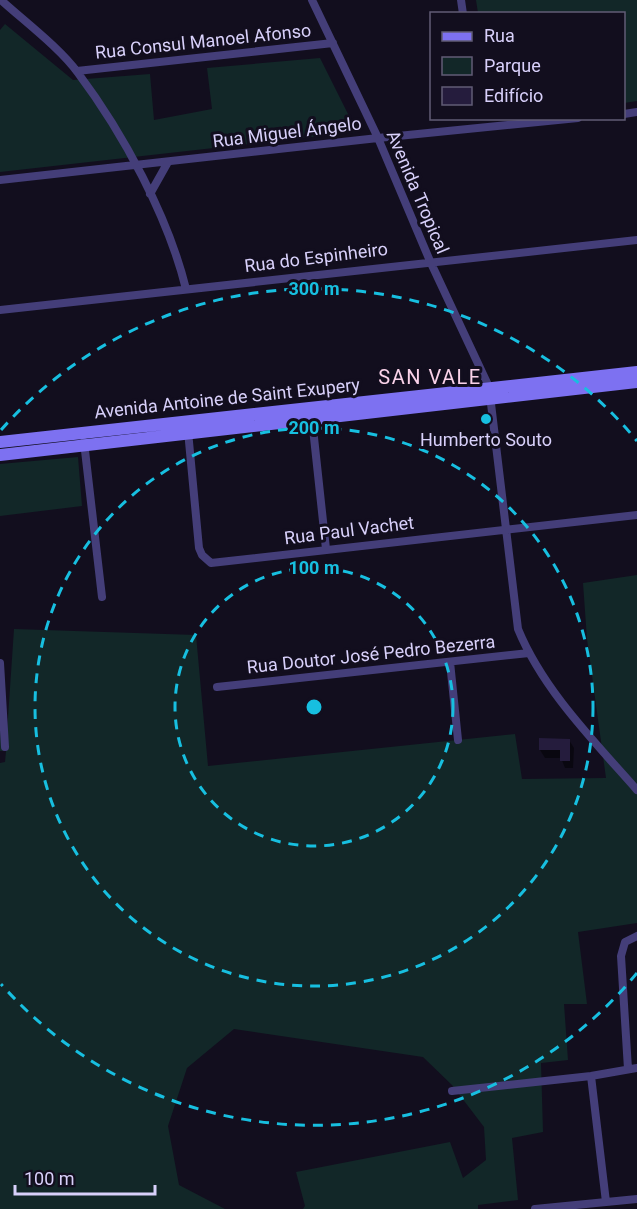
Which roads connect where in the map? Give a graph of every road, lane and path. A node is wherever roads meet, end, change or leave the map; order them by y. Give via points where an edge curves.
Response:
1 (1, 0) edge
2 (312, 0) edge
3 (333, 43) junction
4 (77, 71) junction
5 (481, 120) edge
6 (561, 120) edge
7 (483, 129) junction
8 (378, 138) junction
9 (168, 162) junction
10 (137, 166) junction
11 (0, 180) edge
12 (150, 194) junction
13 (637, 240) edge
14 (430, 261) junction
15 (186, 289) junction
16 (0, 310) edge
17 (637, 372) edge
18 (605, 380) junction
19 (637, 382) edge
20 (490, 393) junction
21 (312, 419) junction
22 (188, 427) junction
23 (84, 438) junction
24 (0, 442) edge
25 (0, 455) edge
26 (637, 515) edge
27 (506, 529) junction
28 (326, 549) junction
29 (102, 597) dead end
30 (529, 653) junction
31 (450, 662) junction
32 (0, 663) edge
33 (217, 687) dead end
34 (458, 740) dead end
35 (5, 747) dead end
36 (637, 790) edge
37 (637, 936) edge
38 (633, 1068) edge
39 (591, 1076) junction
40 (452, 1091) dead end
41 (637, 1199) edge
42 (606, 1202) junction
43 (535, 1209) edge

1 - 4 street
2 - 3 street, Avenida Tropical
3 - 4 street, Rua Consul Manoel Afonso
3 - 8 street, Avenida Tropical
4 - 10 street
5 - 7 street
6 - 7 street, Rua Miguel Ángelo
7 - 8 street, Rua Miguel Ángelo
8 - 9 street, Rua Miguel Ángelo
8 - 14 street, Avenida Tropical
9 - 10 street, Rua Miguel Ángelo
9 - 12 street
10 - 11 street, Rua Miguel Ángelo
10 - 12 street
12 - 15 street via 171,240
13 - 14 street, Rua do Espinheiro
14 - 15 street, Rua do Espinheiro
14 - 20 street, Avenida Tropical
15 - 16 street, Rua do Espinheiro
17 - 18 street, Avenida Antoine de Saint Exupery
18 - 19 street, Avenida Antoine de Saint Exupery
18 - 20 street, Avenida Antoine de Saint Exupery
20 - 21 street, Avenida Antoine de Saint Exupery
20 - 22 street, Avenida Antoine de Saint Exupery
20 - 27 street, Avenida Tropical
21 - 22 street, Avenida Antoine de Saint Exupery
21 - 28 street
22 - 23 street, Avenida Antoine de Saint Exupery
22 - 28 street, Rua Paul Vachet via 199,548 206,561 219,563
23 - 24 street, Avenida Antoine de Saint Exupery
23 - 25 street, Avenida Antoine de Saint Exupery
23 - 29 street
26 - 27 street, Rua Paul Vachet
27 - 28 street, Rua Paul Vachet
27 - 30 street, Avenida Tropical via 518,629
30 - 31 street, Rua Doutor José Pedro Bezerra
30 - 36 street, Avenida Tropical via 586,733
31 - 33 street, Rua Doutor José Pedro Bezerra
31 - 34 street
32 - 35 street
37 - 38 street via 625,942 621,956
38 - 39 street
39 - 40 street
39 - 42 street
41 - 42 street
42 - 43 street

